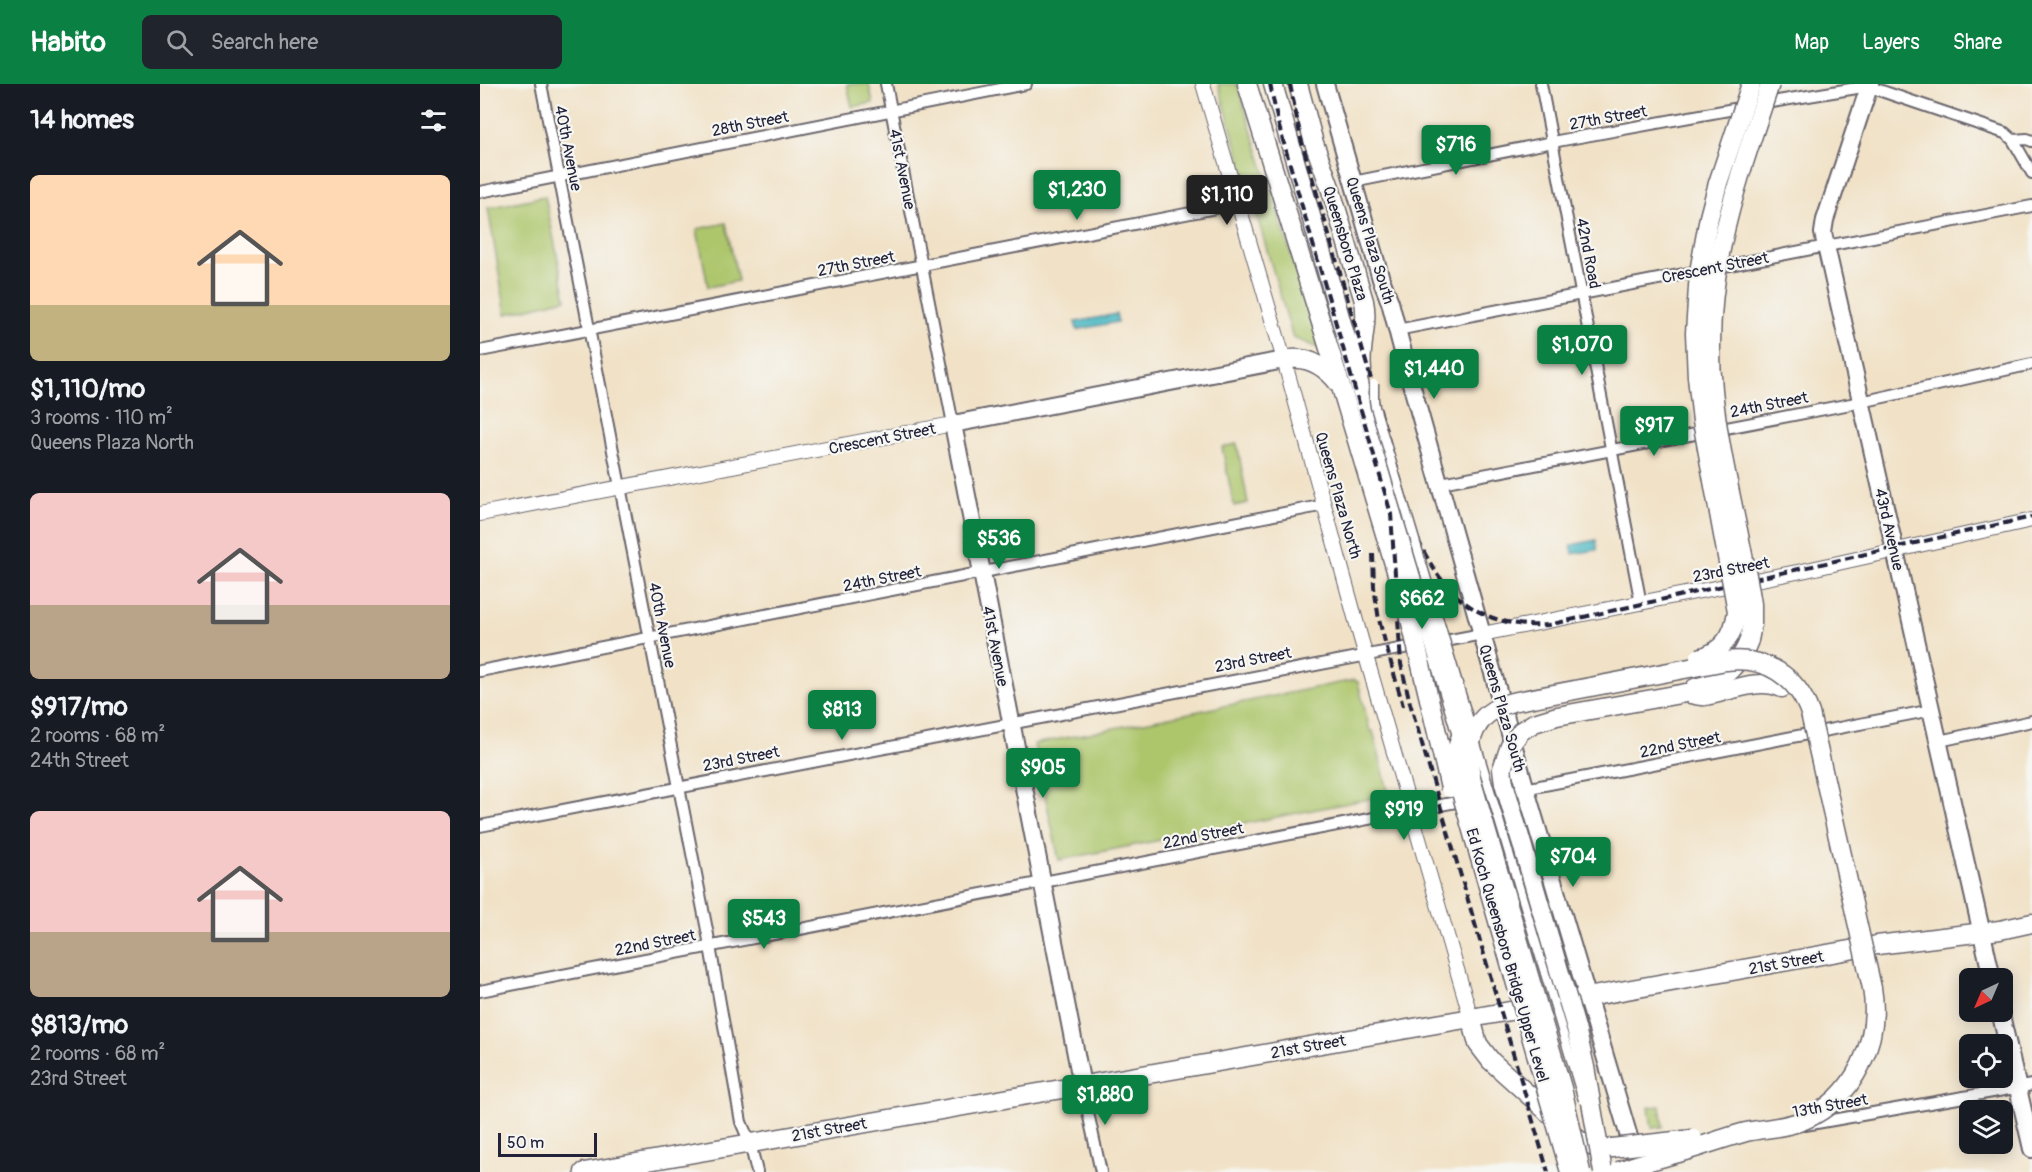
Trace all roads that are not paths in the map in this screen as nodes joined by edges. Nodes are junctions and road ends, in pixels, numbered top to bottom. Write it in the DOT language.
graph roads {
  1 [pos="541,84"];
  2 [pos="886,84"];
  3 [pos="1026,84"];
  4 [pos="1203,84"];
  5 [pos="1246,84"];
  6 [pos="1273,84"];
  7 [pos="1282,84"];
  8 [pos="1298,84"];
  9 [pos="1311,84"];
  10 [pos="1325,84"];
  11 [pos="1541,84"];
  12 [pos="1751,84"];
  13 [pos="1770,84"];
  14 [pos="1867,85"];
  15 [pos="892,111"];
  16 [pos="1281,112"];
  17 [pos="2013,140"];
  18 [pos="2032,141"];
  19 [pos="1553,142"];
  20 [pos="2032,173"];
  21 [pos="560,176"];
  22 [pos="1353,182"];
  23 [pos="1330,187"];
  24 [pos="480,192"];
  25 [pos="1237,204"];
  26 [pos="2032,206"];
  27 [pos="1826,246"];
  28 [pos="922,265"];
  29 [pos="1581,294"];
  30 [pos="590,329"];
  31 [pos="1397,330"];
  32 [pos="480,351"];
  33 [pos="1284,360"];
  34 [pos="2032,364"];
  35 [pos="1374,384"];
  36 [pos="1341,387"];
  37 [pos="1861,402"];
  38 [pos="1365,405"];
  39 [pos="953,424"];
  40 [pos="1612,451"];
  41 [pos="1441,483"];
  42 [pos="620,487"];
  43 [pos="1325,505"];
  44 [pos="480,514"];
  45 [pos="2032,520"];
  46 [pos="1895,551"];
  47 [pos="982,573"];
  48 [pos="1641,604"];
  49 [pos="1423,610"];
  50 [pos="1482,634"];
  51 [pos="650,638"];
  52 [pos="1366,655"];
  53 [pos="480,671"];
  54 [pos="1686,693"];
  55 [pos="1932,710"];
  56 [pos="2032,721"];
  57 [pos="1011,723"];
  58 [pos="1939,741"];
  59 [pos="679,787"];
  60 [pos="1526,790"];
  61 [pos="1412,810"];
  62 [pos="480,826"];
  63 [pos="1041,881"];
  64 [pos="2032,923"];
  65 [pos="1981,932"];
  66 [pos="710,946"];
  67 [pos="1855,949"];
  68 [pos="1990,968"];
  69 [pos="480,991"];
  70 [pos="1588,996"];
  71 [pos="1471,1018"];
  72 [pos="2004,1022"];
  73 [pos="1082,1086"];
  74 [pos="2025,1087"];
  75 [pos="1746,1132"];
  76 [pos="750,1143"];
  77 [pos="2032,1149"];
  78 [pos="1637,1167"];
  79 [pos="584,1172"];
  80 [pos="757,1172"];
  81 [pos="1101,1172"];
  82 [pos="1563,1172"];
  83 [pos="1570,1172"];
  84 [pos="1581,1172"];
  85 [pos="1593,1172"];
  86 [pos="1603,1172"];
  87 [pos="1619,1172"];
  1 -- 21 [label="street, 40th Avenue"];
  2 -- 15 [label="street, 41st Avenue"];
  3 -- 15 [label="street, 28th Street"];
  4 -- 25 [label="street, Queens Plaza North"];
  5 -- 36 [label="main road"];
  6 -- 16 [label="main road"];
  7 -- 16 [label="main road"];
  8 -- 23 [label="main road, Queensboro Plaza"];
  9 -- 23 [label="main road"];
  10 -- 22 [label="main road, Queens Plaza South"];
  11 -- 19 [label="street, 42nd Road"];
  12 -- 83 [label="main road, Ed Koch Queensboro Bridge Upper Level, bridge"];
  13 -- 54 [label="main road, bridge"];
  14 -- 17 [label="street"];
  14 -- 19 [label="street, 27th Street"];
  14 -- 27 [label="main road, 43rd Avenue"];
  15 -- 21 [label="street, 28th Street"];
  15 -- 28 [label="street, 41st Avenue"];
  16 -- 38 [label="main road"];
  17 -- 18 [label="street"];
  17 -- 20 [label="street"];
  19 -- 22 [label="street, 27th Street"];
  19 -- 29 [label="street, 42nd Road"];
  21 -- 24 [label="street, 28th Street"];
  21 -- 30 [label="street, 40th Avenue"];
  22 -- 31 [label="main road, Queens Plaza South"];
  23 -- 38 [label="main road, Queensboro Plaza"];
  25 -- 28 [label="street, 27th Street"];
  25 -- 33 [label="street, Queens Plaza North"];
  26 -- 27 [label="street, Crescent Street"];
  27 -- 29 [label="street, Crescent Street"];
  27 -- 37 [label="main road, 43rd Avenue"];
  28 -- 30 [label="street, 27th Street"];
  28 -- 39 [label="street, 41st Avenue"];
  29 -- 31 [label="street, Crescent Street"];
  29 -- 40 [label="street, 42nd Road"];
  30 -- 32 [label="street, 27th Street"];
  30 -- 42 [label="street, 40th Avenue"];
  31 -- 41 [label="main road, Queens Plaza South"];
  33 -- 36 [label="main road"];
  33 -- 39 [label="main road, Crescent Street"];
  33 -- 43 [label="street, Queens Plaza North"];
  34 -- 37 [label="street, 24th Street"];
  35 -- 49 [label="street, bridge"];
  36 -- 49 [label="main road"];
  37 -- 40 [label="street, 24th Street"];
  37 -- 46 [label="main road, 43rd Avenue"];
  38 -- 49 [label="main road"];
  39 -- 42 [label="street, Crescent Street"];
  39 -- 47 [label="main road, 41st Avenue"];
  40 -- 41 [label="street, 24th Street"];
  40 -- 48 [label="street, 42nd Road"];
  41 -- 50 [label="main road, Queens Plaza South"];
  42 -- 44 [label="street, Crescent Street"];
  42 -- 51 [label="street, 40th Avenue"];
  43 -- 47 [label="street, 24th Street"];
  43 -- 52 [label="street, Queens Plaza North"];
  45 -- 46 [label="street, 23rd Street"];
  46 -- 48 [label="street, 23rd Street"];
  46 -- 55 [label="main road, 43rd Avenue"];
  47 -- 51 [label="street, 24th Street"];
  47 -- 57 [label="main road, 41st Avenue"];
  48 -- 50 [label="street, 23rd Street"];
  49 -- 82 [label="main road, bridge"];
  49 -- 85 [label="main road, bridge"];
  49 -- 86 [label="street, bridge"];
  50 -- 52 [label="street, 23rd Street"];
  50 -- 60 [label="main road, Queens Plaza South"];
  51 -- 53 [label="street, 24th Street"];
  51 -- 59 [label="street, 40th Avenue"];
  52 -- 57 [label="street, 23rd Street"];
  52 -- 61 [label="street, Queens Plaza North"];
  54 -- 67 [label="main road"];
  54 -- 86 [label="main road, bridge"];
  55 -- 58 [label="main road, 43rd Avenue"];
  55 -- 60 [label="street, 22nd Street"];
  56 -- 58 [label="street"];
  57 -- 59 [label="street, 23rd Street"];
  57 -- 63 [label="main road, 41st Avenue"];
  58 -- 65 [label="main road, 43rd Avenue"];
  59 -- 62 [label="street, 23rd Street"];
  59 -- 66 [label="street, 40th Avenue"];
  60 -- 61 [label="street, 22nd Street"];
  60 -- 70 [label="main road, Queens Plaza South"];
  61 -- 63 [label="street, 22nd Street"];
  61 -- 71 [label="street, Queens Plaza North"];
  63 -- 66 [label="street, 22nd Street"];
  63 -- 73 [label="main road, 41st Avenue"];
  64 -- 65 [label="main road, 21st Street"];
  65 -- 67 [label="main road, 21st Street"];
  65 -- 68 [label="main road, 43rd Avenue"];
  66 -- 69 [label="street, 22nd Street"];
  66 -- 76 [label="street, 40th Avenue"];
  67 -- 70 [label="main road, 21st Street"];
  70 -- 71 [label="main road, 21st Street"];
  70 -- 78 [label="main road, Queens Plaza South"];
  71 -- 73 [label="main road, 21st Street"];
  71 -- 75 [label="main road, bridge"];
  72 -- 74 [label="main road"];
  73 -- 76 [label="main road, 21st Street"];
  73 -- 81 [label="street, 41st Avenue"];
  74 -- 77 [label="main road"];
  74 -- 78 [label="street, 13th Street"];
  75 -- 84 [label="main road, bridge"];
  75 -- 87 [label="main road, bridge"];
  76 -- 79 [label="main road, 21st Street"];
  76 -- 80 [label="street, 40th Avenue"];
}
